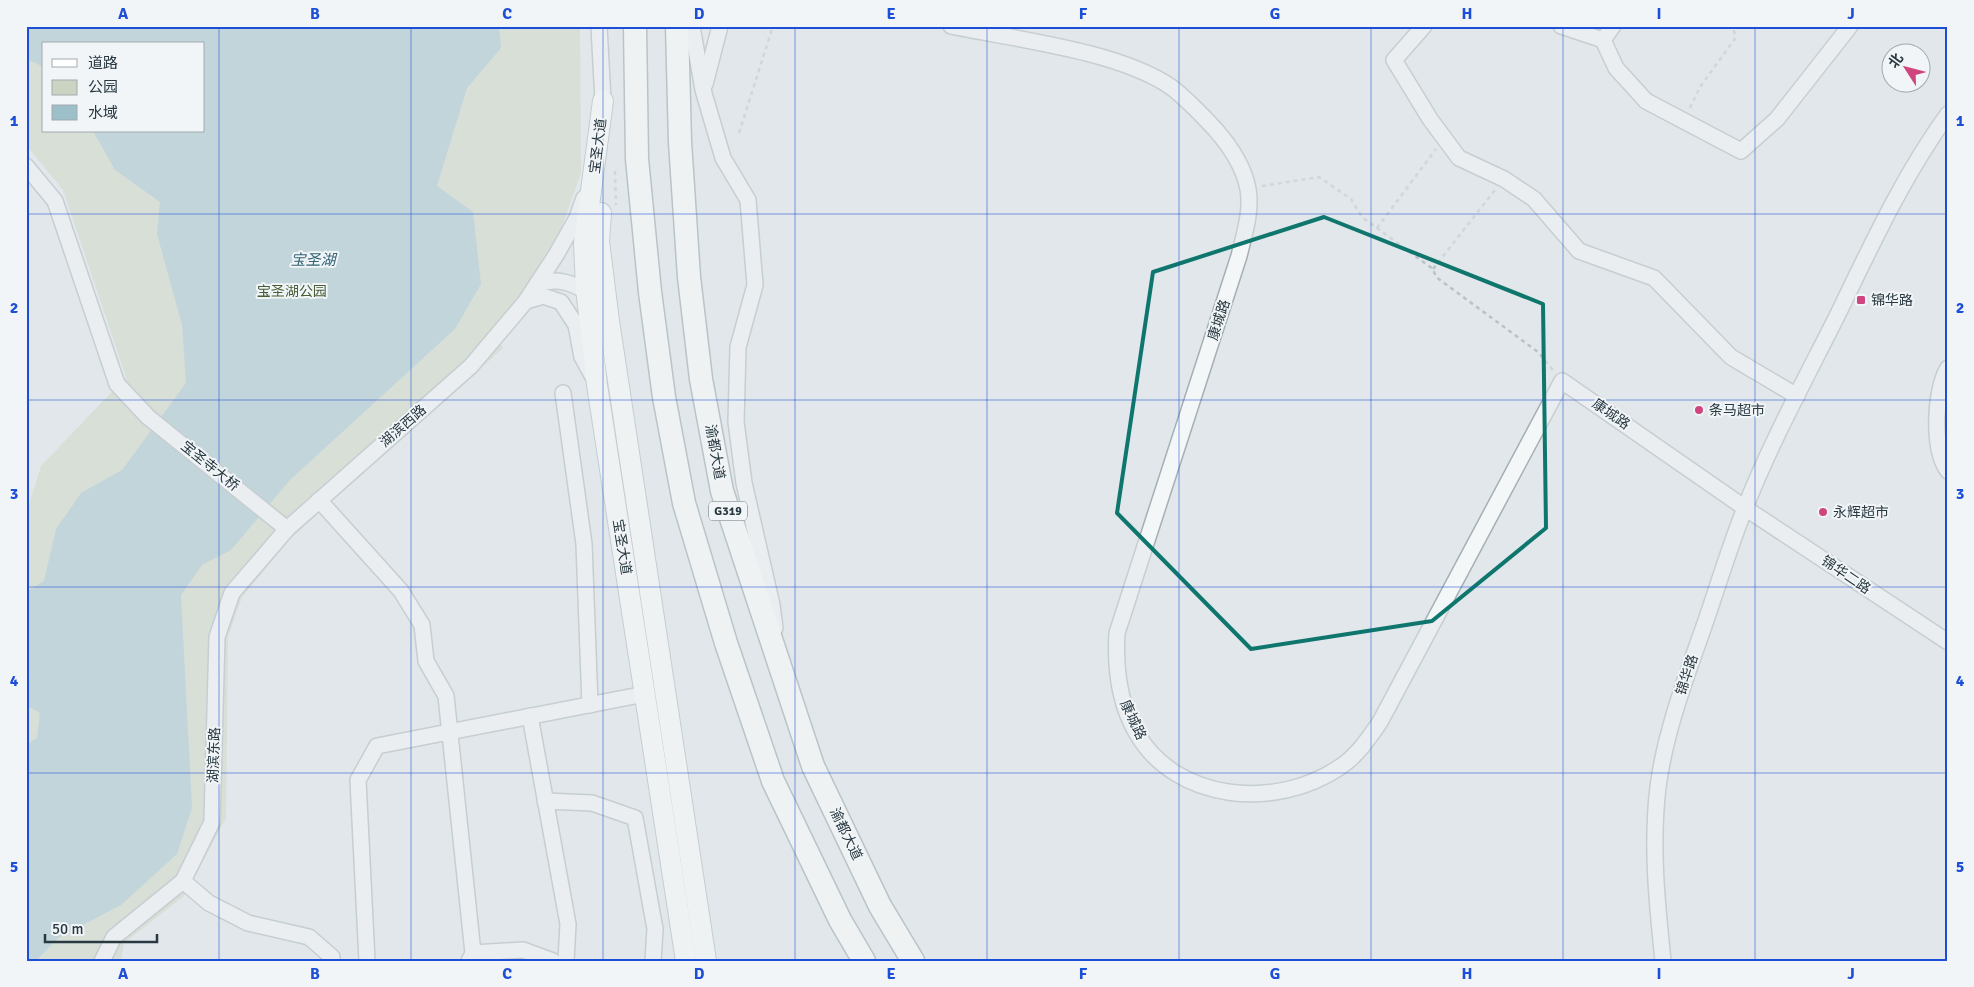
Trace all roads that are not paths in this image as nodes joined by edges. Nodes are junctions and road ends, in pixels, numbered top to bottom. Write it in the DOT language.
graph roads {
  1 [pos="599,26"];
  2 [pos="635,26"];
  3 [pos="677,26"];
  4 [pos="692,26"];
  5 [pos="720,26"];
  6 [pos="952,26"];
  7 [pos="1424,26"];
  8 [pos="1561,26"];
  9 [pos="1614,26"];
  10 [pos="1850,26"];
  11 [pos="1602,40"];
  12 [pos="703,90"];
  13 [pos="603,101"];
  14 [pos="1948,114"];
  15 [pos="26,166"];
  16 [pos="595,168"];
  17 [pos="537,284"];
  18 [pos="587,292"];
  19 [pos="526,301"];
  20 [pos="609,321"];
  21 [pos="1948,368"];
  22 [pos="598,385"];
  23 [pos="563,393"];
  24 [pos="1797,396"];
  25 [pos="1948,471"];
  26 [pos="319,500"];
  27 [pos="1745,508"];
  28 [pos="287,528"];
  29 [pos="1948,642"];
  30 [pos="780,666"];
  31 [pos="645,694"];
  32 [pos="590,705"];
  33 [pos="530,716"];
  34 [pos="451,732"];
  35 [pos="545,801"];
  36 [pos="183,881"];
  37 [pos="471,957"];
  38 [pos="102,961"];
  39 [pos="332,961"];
  40 [pos="367,961"];
  41 [pos="554,961"];
  42 [pos="566,961"];
  43 [pos="653,961"];
  44 [pos="686,961"];
  45 [pos="706,961"];
  46 [pos="864,961"];
  47 [pos="913,961"];
  48 [pos="1663,961"];
  1 -- 13 [label="street"];
  2 -- 46 [label="highway, G319"];
  3 -- 30 [label="highway, 渝都大道 / G319"];
  4 -- 12 [label="street"];
  5 -- 12 [label="street"];
  6 -- 27 [label="street, 康城路"];
  7 -- 24 [label="street"];
  8 -- 11 [label="street"];
  9 -- 11 [label="street"];
  10 -- 11 [label="street"];
  12 -- 30 [label="street"];
  13 -- 16 [label="main road, 宝圣大道"];
  13 -- 20 [label="main road, 宝圣大道"];
  14 -- 24 [label="street, 锦华路"];
  15 -- 28 [label="street, 宝圣寺大桥"];
  16 -- 17 [label="street, 湖滨西路"];
  16 -- 18 [label="main road, 宝圣大道"];
  17 -- 18 [label="street"];
  17 -- 19 [label="street, 湖滨西路"];
  18 -- 20 [label="street"];
  18 -- 22 [label="main road, 宝圣大道"];
  19 -- 22 [label="street"];
  19 -- 26 [label="street, 湖滨西路"];
  20 -- 45 [label="main road, 宝圣大道"];
  21 -- 25 [label="street"];
  22 -- 31 [label="main road, 宝圣大道"];
  23 -- 32 [label="street"];
  24 -- 27 [label="street, 锦华路"];
  26 -- 28 [label="street, 湖滨西路"];
  26 -- 34 [label="street"];
  27 -- 29 [label="street, 锦华二路"];
  27 -- 48 [label="street, 锦华路"];
  28 -- 36 [label="street, 湖滨东路"];
  30 -- 47 [label="highway, 渝都大道 / G319"];
  31 -- 32 [label="street"];
  31 -- 44 [label="main road, 宝圣大道"];
  32 -- 33 [label="street"];
  33 -- 34 [label="street"];
  33 -- 35 [label="street"];
  34 -- 37 [label="street"];
  34 -- 40 [label="street"];
  35 -- 42 [label="street"];
  35 -- 43 [label="street"];
  36 -- 38 [label="street, 湖滨东路"];
  36 -- 39 [label="street"];
  37 -- 41 [label="street"];
}
